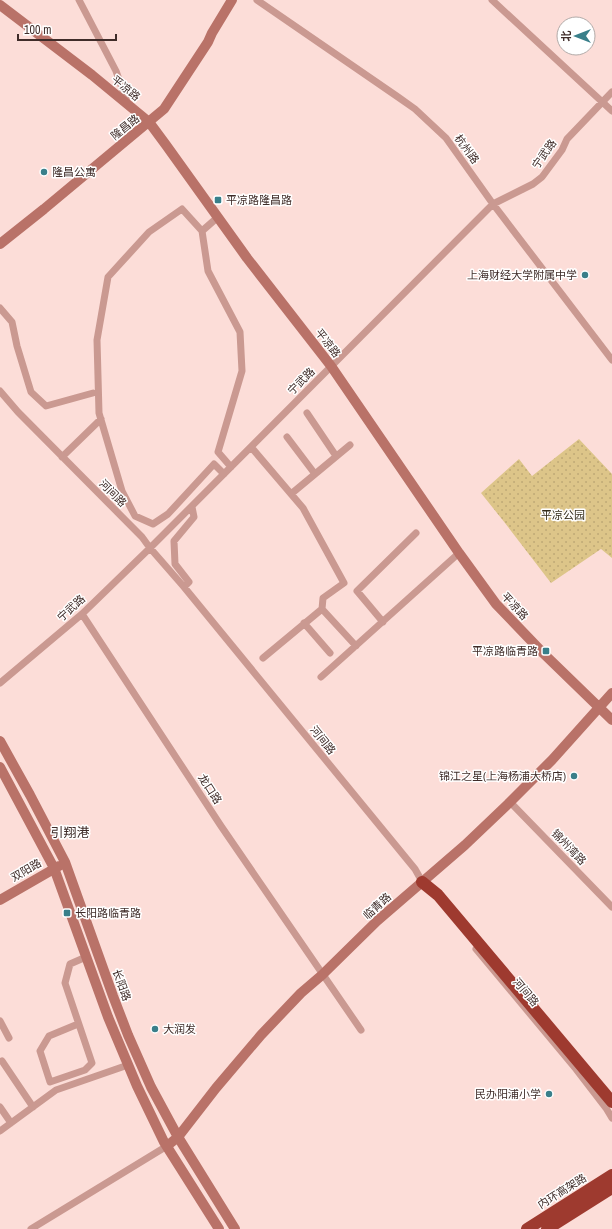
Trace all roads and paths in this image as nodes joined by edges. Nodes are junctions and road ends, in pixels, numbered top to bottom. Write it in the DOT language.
graph roads {
  1 [pos="80,0"];
  2 [pos="232,0"];
  3 [pos="257,0"];
  4 [pos="492,0"];
  5 [pos="0,5"];
  6 [pos="612,92"];
  7 [pos="602,102"];
  8 [pos="130,107"];
  9 [pos="612,110"];
  10 [pos="149,122"];
  11 [pos="493,204"];
  12 [pos="218,217"];
  13 [pos="202,231"];
  14 [pos="0,244"];
  15 [pos="0,308"];
  16 [pos="612,360"];
  17 [pos="331,366"];
  18 [pos="0,391"];
  19 [pos="93,394"];
  20 [pos="307,413"];
  21 [pos="101,418"];
  22 [pos="287,437"];
  23 [pos="350,445"];
  24 [pos="251,447"];
  25 [pos="336,456"];
  26 [pos="62,457"];
  27 [pos="231,467"];
  28 [pos="224,474"];
  29 [pos="315,474"];
  30 [pos="291,494"];
  31 [pos="192,507"];
  32 [pos="416,533"];
  33 [pos="150,548"];
  34 [pos="459,553"];
  35 [pos="184,587"];
  36 [pos="322,609"];
  37 [pos="82,614"];
  38 [pos="383,622"];
  39 [pos="304,623"];
  40 [pos="356,646"];
  41 [pos="330,653"];
  42 [pos="263,658"];
  43 [pos="321,677"];
  44 [pos="0,683"];
  45 [pos="612,694"];
  46 [pos="599,708"];
  47 [pos="612,720"];
  48 [pos="0,741"];
  49 [pos="0,767"];
  50 [pos="510,802"];
  51 [pos="65,862"];
  52 [pos="54,868"];
  53 [pos="422,882"];
  54 [pos="0,900"];
  55 [pos="612,907"];
  56 [pos="86,956"];
  57 [pos="322,975"];
  58 [pos="0,1021"];
  59 [pos="78,1024"];
  60 [pos="361,1030"];
  61 [pos="9,1038"];
  62 [pos="2,1061"];
  63 [pos="128,1065"];
  64 [pos="612,1102"];
  65 [pos="0,1107"];
  66 [pos="33,1107"];
  67 [pos="612,1118"];
  68 [pos="11,1123"];
  69 [pos="0,1131"];
  70 [pos="178,1137"];
  71 [pos="167,1146"];
  72 [pos="612,1175"];
  73 [pos="612,1188"];
  74 [pos="34,1228"];
  75 [pos="219,1229"];
  76 [pos="236,1229"];
  77 [pos="527,1229"];
  78 [pos="547,1229"];
  1 -- 8 [label="street"];
  2 -- 10 [label="main road, 隆昌路"];
  3 -- 11 [label="street, 杭州路"];
  4 -- 7 [label="street"];
  5 -- 8 [label="main road, 平凉路"];
  6 -- 7 [label="street, 宁武路"];
  7 -- 9 [label="street"];
  7 -- 11 [label="street, 宁武路"];
  8 -- 10 [label="main road, 平凉路"];
  10 -- 12 [label="main road, 平凉路"];
  10 -- 14 [label="main road, 隆昌路"];
  11 -- 16 [label="street, 杭州路"];
  11 -- 17 [label="street, 宁武路"];
  12 -- 13 [label="street"];
  12 -- 17 [label="main road, 平凉路"];
  13 -- 21 [label="street"];
  13 -- 27 [label="street"];
  15 -- 19 [label="street"];
  17 -- 24 [label="street, 宁武路"];
  17 -- 34 [label="main road, 平凉路"];
  18 -- 26 [label="street, 河间路"];
  20 -- 25 [label="street"];
  21 -- 26 [label="street"];
  21 -- 28 [label="street"];
  22 -- 29 [label="street"];
  23 -- 25 [label="street"];
  24 -- 27 [label="street, 宁武路"];
  24 -- 30 [label="street"];
  25 -- 29 [label="street"];
  26 -- 33 [label="street, 河间路"];
  27 -- 28 [label="street, 宁武路"];
  28 -- 31 [label="street, 宁武路"];
  29 -- 30 [label="street"];
  30 -- 36 [label="street"];
  31 -- 33 [label="street, 宁武路"];
  31 -- 35 [label="street"];
  32 -- 38 [label="street"];
  33 -- 35 [label="street, 河间路"];
  33 -- 37 [label="street, 宁武路"];
  34 -- 38 [label="street"];
  34 -- 46 [label="main road, 平凉路"];
  35 -- 53 [label="street, 河间路"];
  36 -- 39 [label="street"];
  36 -- 40 [label="street"];
  37 -- 44 [label="street, 宁武路"];
  37 -- 57 [label="street, 龙口路"];
  38 -- 40 [label="street"];
  39 -- 41 [label="street"];
  39 -- 42 [label="street"];
  40 -- 43 [label="street"];
  45 -- 46 [label="main road, 临青路"];
  46 -- 47 [label="main road, 平凉路"];
  46 -- 50 [label="main road, 临青路"];
  48 -- 51 [label="main road, 长阳路"];
  49 -- 52 [label="main road"];
  50 -- 53 [label="main road, 临青路"];
  50 -- 55 [label="street, 锦州湾路"];
  51 -- 52 [label="main road, 双阳路"];
  51 -- 70 [label="main road, 长阳路"];
  52 -- 54 [label="main road, 双阳路"];
  52 -- 56 [label="main road"];
  53 -- 57 [label="main road, 临青路"];
  53 -- 64 [label="highway"];
  53 -- 67 [label="street, 河间路"];
  56 -- 59 [label="street"];
  56 -- 63 [label="main road"];
  57 -- 60 [label="street, 龙口路"];
  57 -- 70 [label="main road, 临青路"];
  58 -- 61 [label="street"];
  59 -- 59 [label="street"];
  62 -- 66 [label="street"];
  63 -- 66 [label="street"];
  63 -- 71 [label="main road"];
  65 -- 68 [label="street"];
  66 -- 68 [label="street"];
  68 -- 69 [label="street"];
  70 -- 71 [label="main road, 临青路"];
  70 -- 76 [label="main road, 长阳路"];
  71 -- 74 [label="street"];
  71 -- 75 [label="main road"];
  72 -- 77 [label="highway, 内环高架路"];
  73 -- 78 [label="highway"];
}
